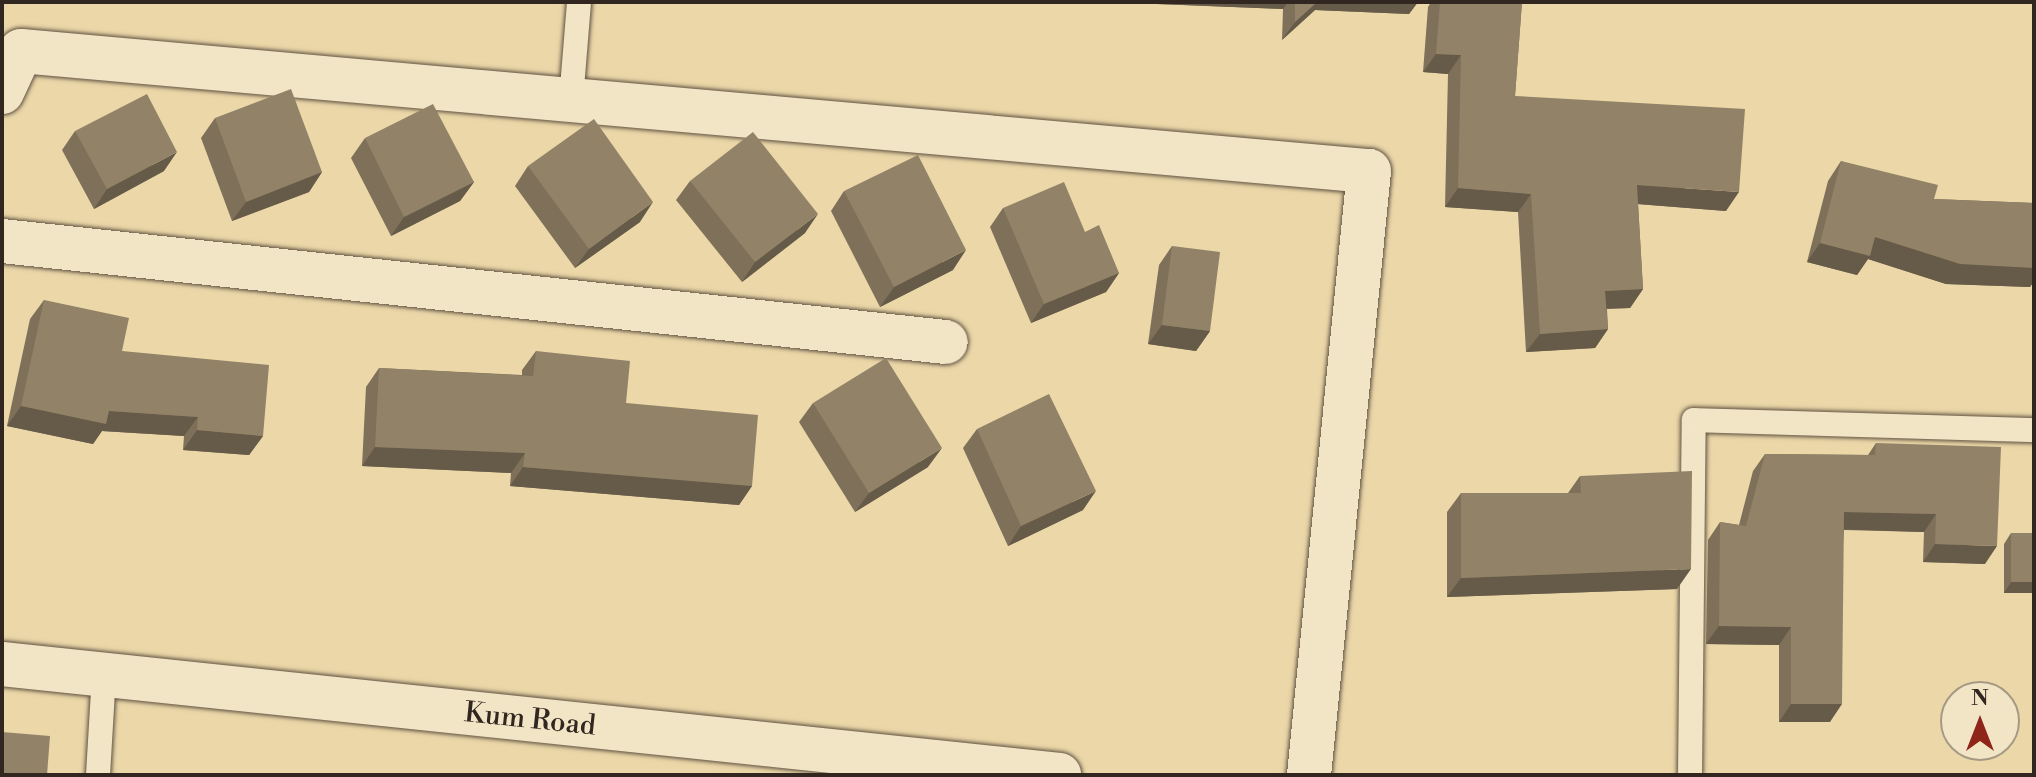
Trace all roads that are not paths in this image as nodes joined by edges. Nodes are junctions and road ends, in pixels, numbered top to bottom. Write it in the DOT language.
graph roads {
  1 [pos="579,2"];
  2 [pos="11,45"];
  3 [pos="2,92"];
  4 [pos="571,100"];
  5 [pos="2,241"];
  6 [pos="946,342"];
  7 [pos="2034,430"];
  8 [pos="2,664"];
  9 [pos="104,675"];
  10 [pos="98,775"];
  11 [pos="1059,775"];
  12 [pos="1309,775"];
  13 [pos="1690,775"];
  1 -- 4 [label="lane"];
  2 -- 3 [label="street"];
  2 -- 4 [label="street"];
  4 -- 12 [label="street"];
  5 -- 6 [label="street"];
  7 -- 13 [label="lane"];
  8 -- 9 [label="street, Kum Road"];
  9 -- 10 [label="lane"];
  9 -- 11 [label="street, Kum Road"];
}
